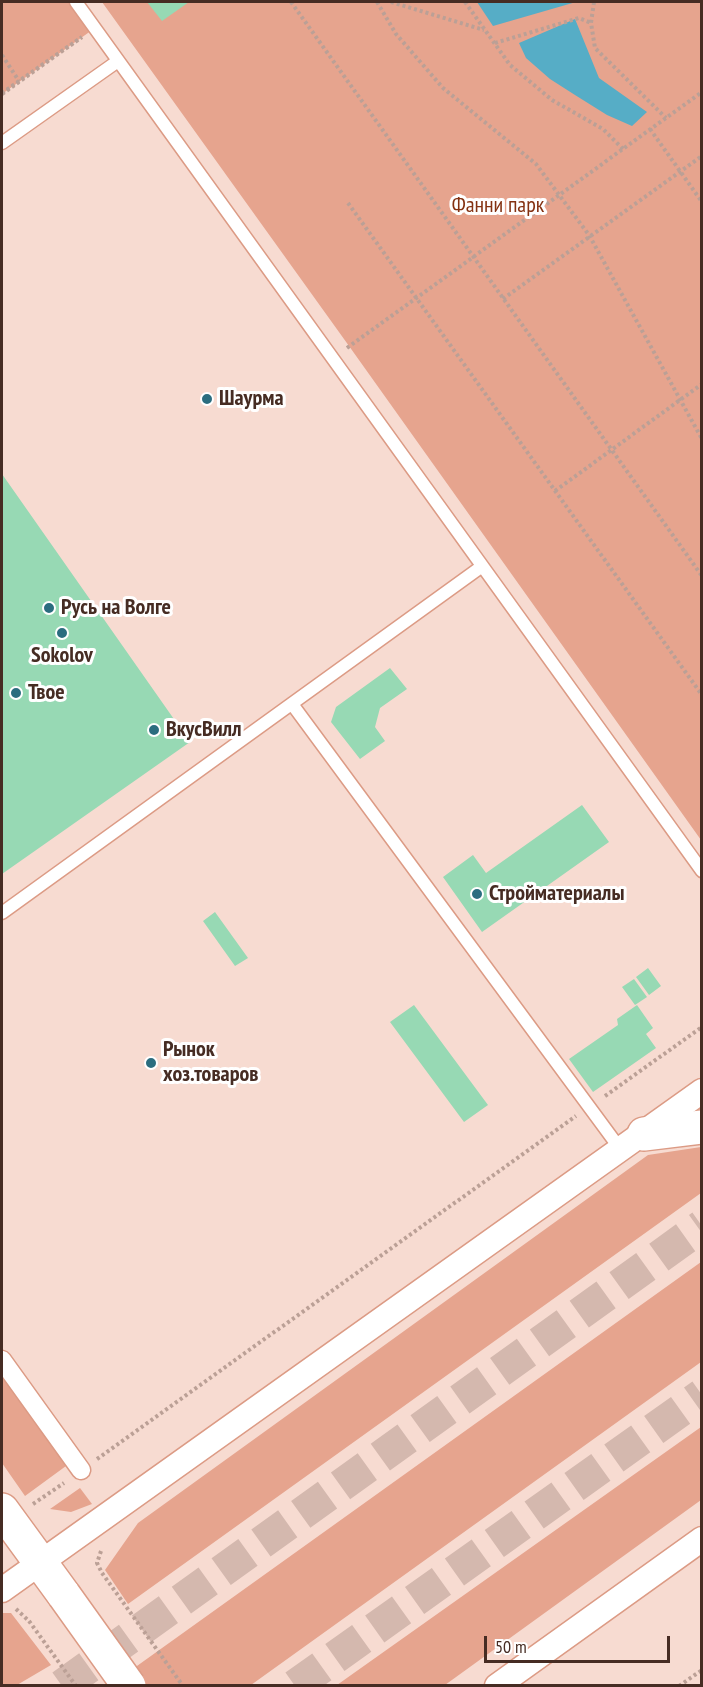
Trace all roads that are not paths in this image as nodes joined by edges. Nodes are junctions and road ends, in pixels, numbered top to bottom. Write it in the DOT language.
graph roads {
  1 [pos="76,2"];
  2 [pos="118,61"];
  3 [pos="2,143"];
  4 [pos="481,567"];
  5 [pos="292,704"];
  6 [pos="702,871"];
  7 [pos="2,913"];
  8 [pos="702,1091"];
  9 [pos="702,1127"];
  10 [pos="632,1142"];
  11 [pos="2,1360"];
  12 [pos="81,1470"];
  13 [pos="16,1508"];
  14 [pos="702,1539"];
  15 [pos="40,1562"];
  16 [pos="2,1590"];
  17 [pos="129,1686"];
  18 [pos="498,1686"];
  1 -- 2 [label="lane"];
  2 -- 3 [label="lane"];
  2 -- 4 [label="lane"];
  4 -- 5 [label="lane"];
  4 -- 6 [label="lane"];
  5 -- 7 [label="lane"];
  5 -- 10 [label="lane"];
  8 -- 10 [label="street"];
  9 -- 10 [label="main road"];
  10 -- 15 [label="street"];
  11 -- 12 [label="street"];
  13 -- 15 [label="main road"];
  14 -- 18 [label="street"];
  15 -- 16 [label="street"];
  15 -- 17 [label="main road, bridge"];
}
